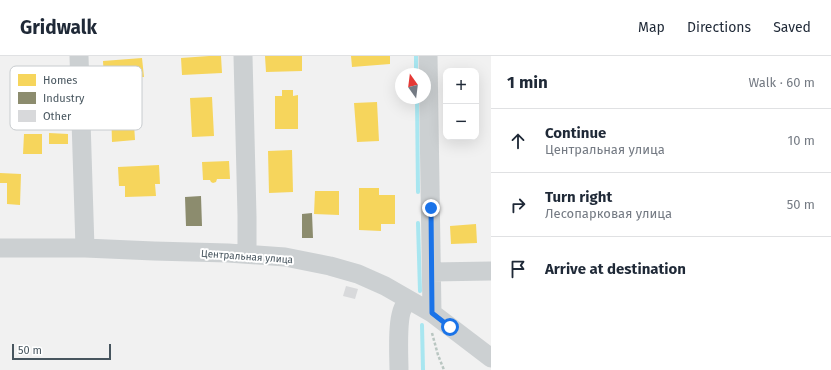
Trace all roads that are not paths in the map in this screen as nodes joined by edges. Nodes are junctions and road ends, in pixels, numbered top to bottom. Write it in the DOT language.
graph roads {
  1 [pos="79,56"];
  2 [pos="243,56"];
  3 [pos="428,56"];
  4 [pos="79,66"];
  5 [pos="81,130"];
  6 [pos="0,248"];
  7 [pos="85,248"];
  8 [pos="247,254"];
  9 [pos="491,271"];
  10 [pos="432,272"];
  11 [pos="412,302"];
  12 [pos="432,313"];
  13 [pos="491,358"];
  14 [pos="399,370"];
  1 -- 4 [label="street"];
  2 -- 8 [label="street"];
  3 -- 10 [label="street"];
  5 -- 7 [label="street"];
  6 -- 7 [label="street, Центральная улица"];
  7 -- 8 [label="street, Центральная улица"];
  8 -- 11 [label="street, Центральная улица"];
  9 -- 10 [label="street"];
  10 -- 12 [label="street"];
  11 -- 12 [label="street, Центральная улица"];
  11 -- 14 [label="street"];
  12 -- 13 [label="street, Центральная улица"];
}
